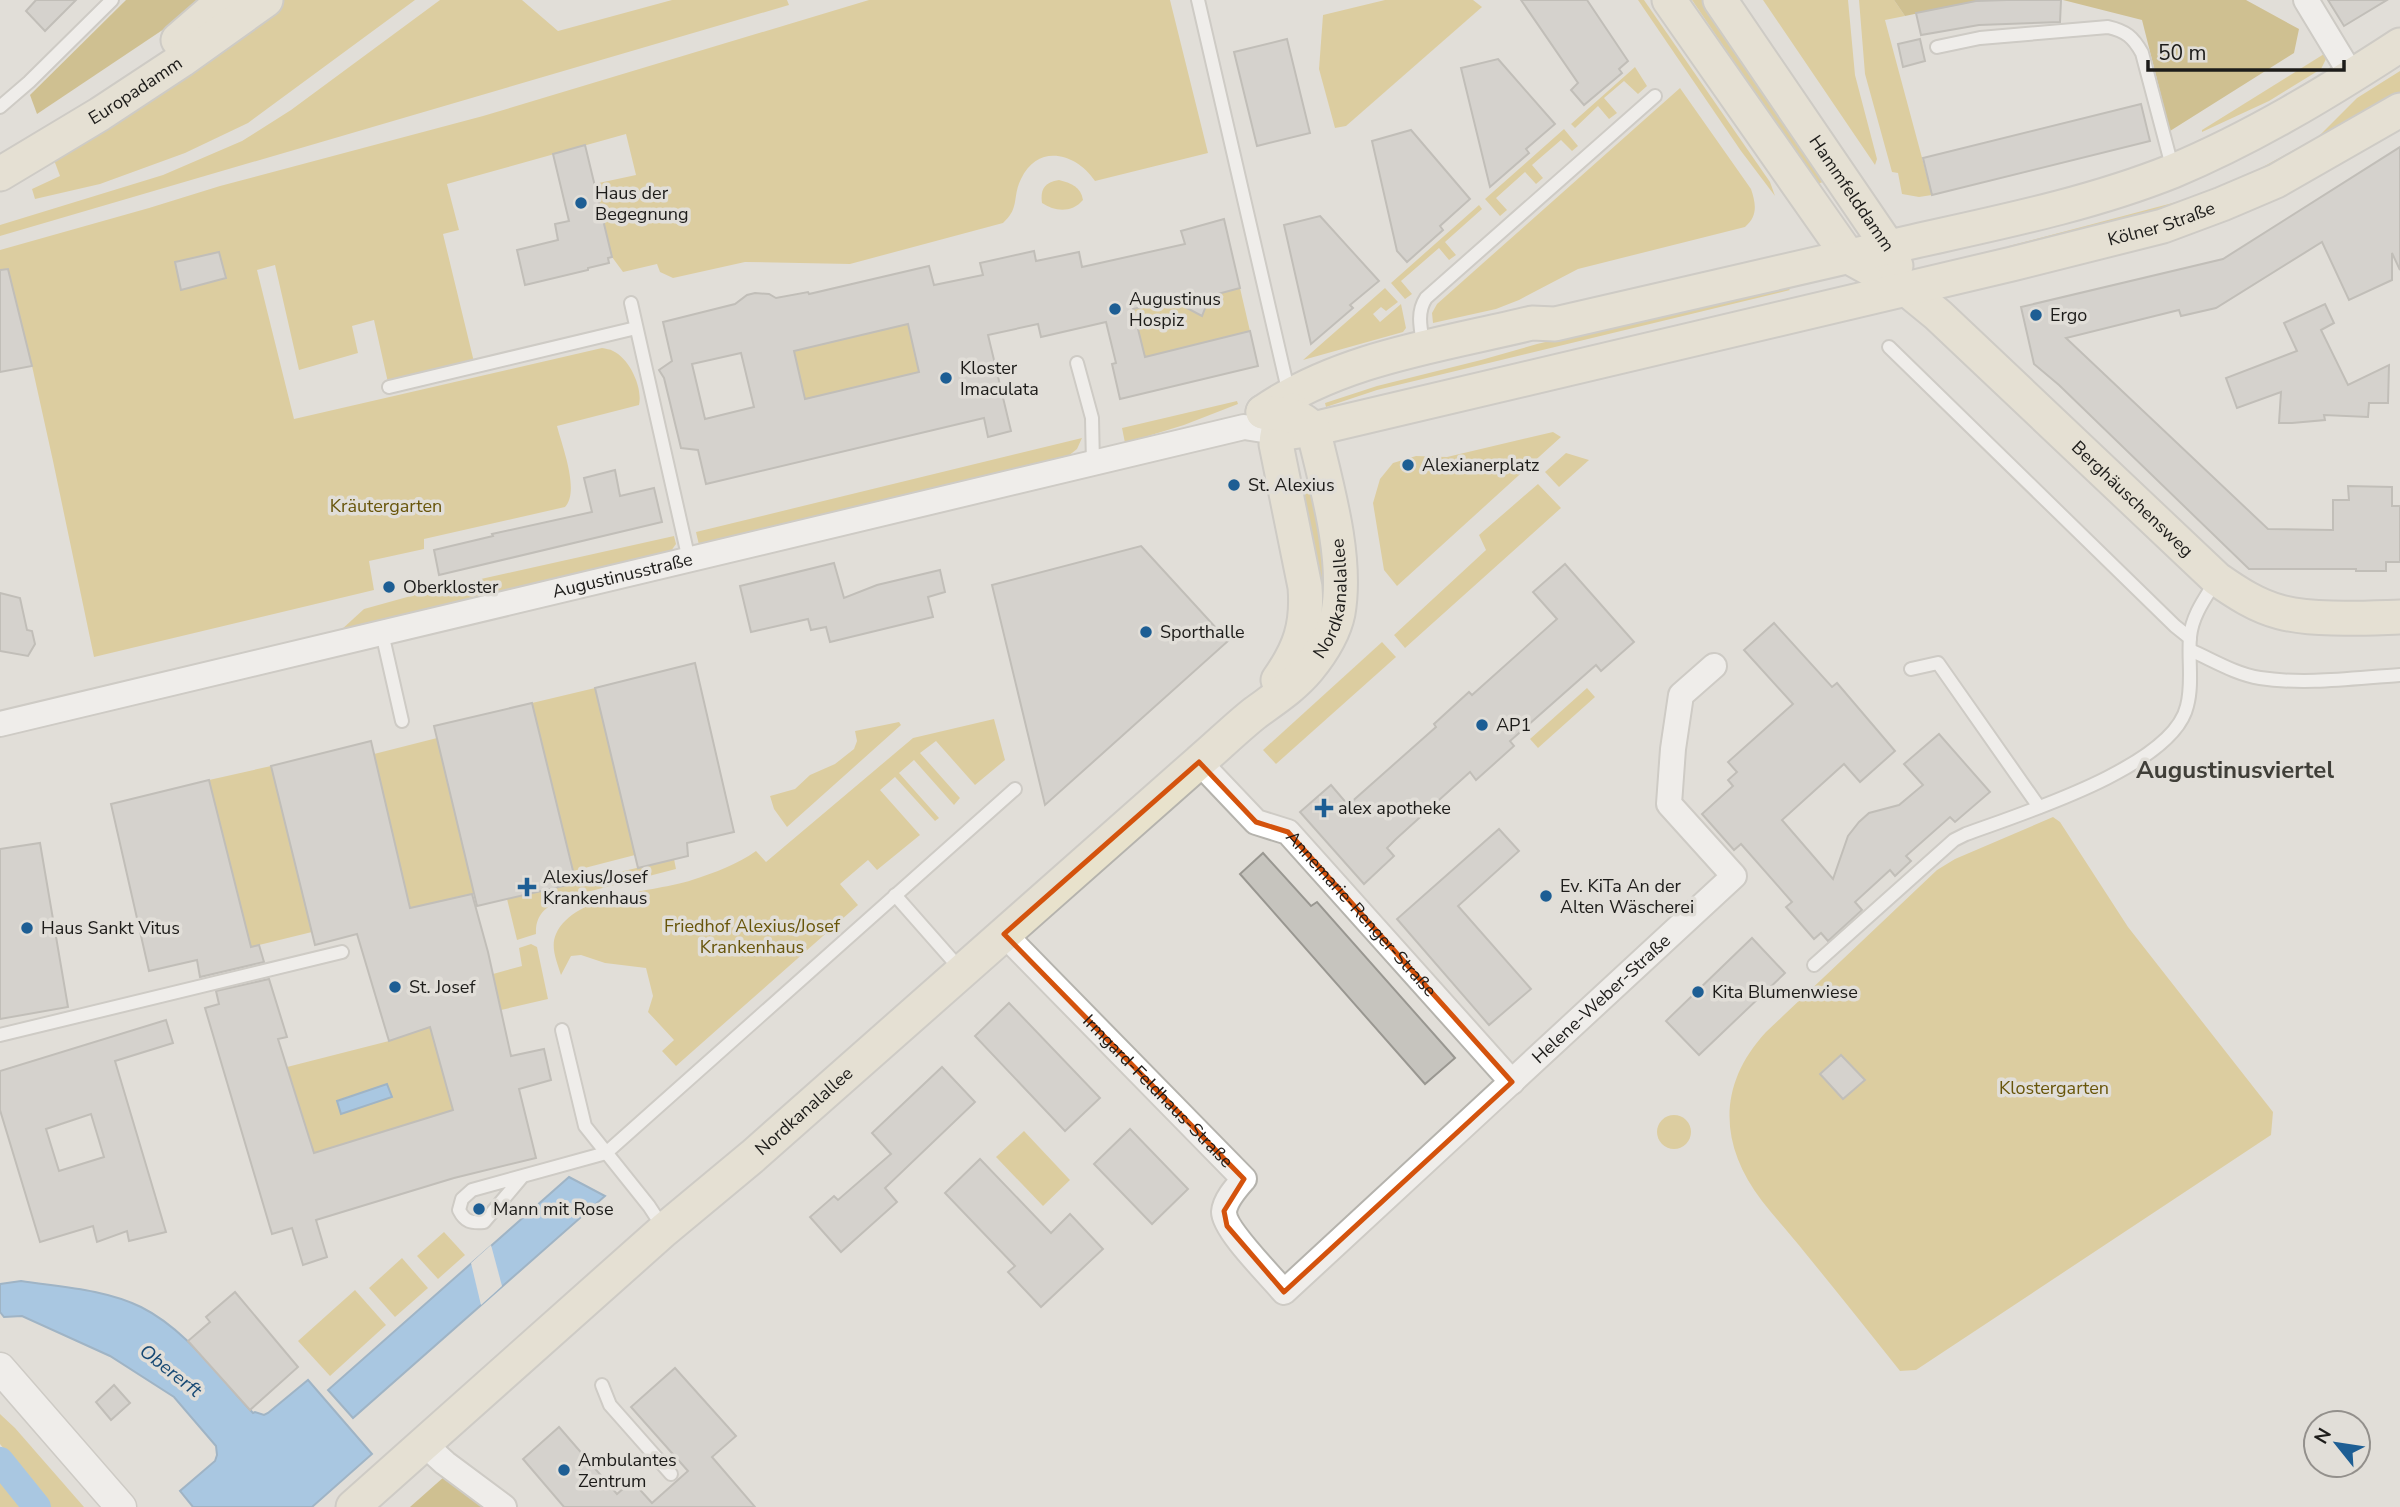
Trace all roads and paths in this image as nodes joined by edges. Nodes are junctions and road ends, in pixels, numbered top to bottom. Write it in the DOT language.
graph roads {
  1 [pos="112,0"];
  2 [pos="224,0"];
  3 [pos="240,0"];
  4 [pos="266,0"];
  5 [pos="1198,0"];
  6 [pos="1669,0"];
  7 [pos="1720,0"];
  8 [pos="2306,0"];
  9 [pos="175,42"];
  10 [pos="2400,46"];
  11 [pos="1937,47"];
  12 [pos="2352,76"];
  13 [pos="1655,96"];
  14 [pos="95,106"];
  15 [pos="0,107"];
  16 [pos="2397,117"];
  17 [pos="0,153"];
  18 [pos="2173,170"];
  19 [pos="0,174"];
  20 [pos="1889,248"];
  21 [pos="1849,257"];
  22 [pos="1905,288"];
  23 [pos="631,303"];
  24 [pos="1555,324"];
  25 [pos="636,328"];
  26 [pos="1889,347"];
  27 [pos="1424,349"];
  28 [pos="1077,363"];
  29 [pos="389,387"];
  30 [pos="1279,418"];
  31 [pos="1093,464"];
  32 [pos="689,560"];
  33 [pos="2217,579"];
  34 [pos="2400,617"];
  35 [pos="382,634"];
  36 [pos="2190,644"];
  37 [pos="1714,666"];
  38 [pos="1911,669"];
  39 [pos="2400,675"];
  40 [pos="402,721"];
  41 [pos="0,724"];
  42 [pos="1199,762"];
  43 [pos="1015,789"];
  44 [pos="2039,807"];
  45 [pos="895,895"];
  46 [pos="1004,934"];
  47 [pos="342,952"];
  48 [pos="1814,965"];
  49 [pos="963,971"];
  50 [pos="562,1030"];
  51 [pos="0,1035"];
  52 [pos="1511,1082"];
  53 [pos="606,1153"];
  54 [pos="522,1177"];
  55 [pos="664,1230"];
  56 [pos="1284,1292"];
  57 [pos="0,1368"];
  58 [pos="602,1385"];
  59 [pos="424,1444"];
  60 [pos="671,1474"];
  61 [pos="121,1507"];
  62 [pos="353,1507"];
  63 [pos="504,1507"];
  1 -- 15 [label="lane"];
  2 -- 9 [label="main road"];
  3 -- 9 [label="main road, Europadamm"];
  4 -- 14 [label="main road, Europadamm"];
  5 -- 30 [label="lane"];
  6 -- 21 [label="main road, Hammfelddamm"];
  7 -- 20 [label="main road, Hammfelddamm"];
  8 -- 12 [label="street"];
  9 -- 14 [label="main road, Europadamm"];
  10 -- 12 [label="main road"];
  11 -- 18 [label="lane"];
  12 -- 18 [label="main road"];
  13 -- 27 [label="lane"];
  14 -- 17 [label="main road, Europadamm"];
  14 -- 19 [label="main road, Europadamm"];
  16 -- 22 [label="main road, Kölner Straße"];
  18 -- 20 [label="main road"];
  20 -- 21 [label="main road"];
  20 -- 22 [label="main road, Hammfelddamm"];
  21 -- 22 [label="main road, Hammfelddamm"];
  21 -- 24 [label="main road"];
  22 -- 30 [label="main road"];
  22 -- 33 [label="main road, Berghäuschensweg"];
  23 -- 25 [label="lane"];
  24 -- 27 [label="main road"];
  24 -- 30 [label="main road"];
  25 -- 29 [label="lane"];
  25 -- 32 [label="lane"];
  26 -- 36 [label="lane"];
  27 -- 30 [label="main road"];
  28 -- 31 [label="lane"];
  30 -- 31 [label="street, Augustinusstraße"];
  30 -- 42 [label="main road, Nordkanalallee"];
  31 -- 32 [label="street, Augustinusstraße"];
  32 -- 35 [label="street, Augustinusstraße"];
  33 -- 34 [label="main road, Berghäuschensweg"];
  33 -- 36 [label="lane"];
  35 -- 40 [label="lane"];
  35 -- 41 [label="street, Augustinusstraße"];
  36 -- 39 [label="lane"];
  36 -- 44 [label="lane"];
  37 -- 52 [label="street, Helene-Weber-Straße"];
  38 -- 44 [label="lane"];
  42 -- 46 [label="main road, Nordkanalallee"];
  42 -- 52 [label="street, Annemarie-Renger-Straße"];
  43 -- 45 [label="lane"];
  44 -- 48 [label="lane"];
  45 -- 49 [label="lane"];
  45 -- 53 [label="lane"];
  46 -- 49 [label="main road, Nordkanalallee"];
  46 -- 56 [label="street, Irmgard-Feldhaus-Straße"];
  47 -- 51 [label="lane"];
  49 -- 55 [label="main road, Nordkanalallee"];
  50 -- 53 [label="lane"];
  52 -- 56 [label="street, Helene-Weber-Straße"];
  53 -- 54 [label="lane"];
  53 -- 55 [label="lane"];
  54 -- 54 [label="lane"];
  55 -- 59 [label="main road, Nordkanalallee"];
  57 -- 61 [label="street"];
  58 -- 60 [label="lane"];
  59 -- 62 [label="main road, Nordkanalallee"];
  59 -- 63 [label="street"];
}
